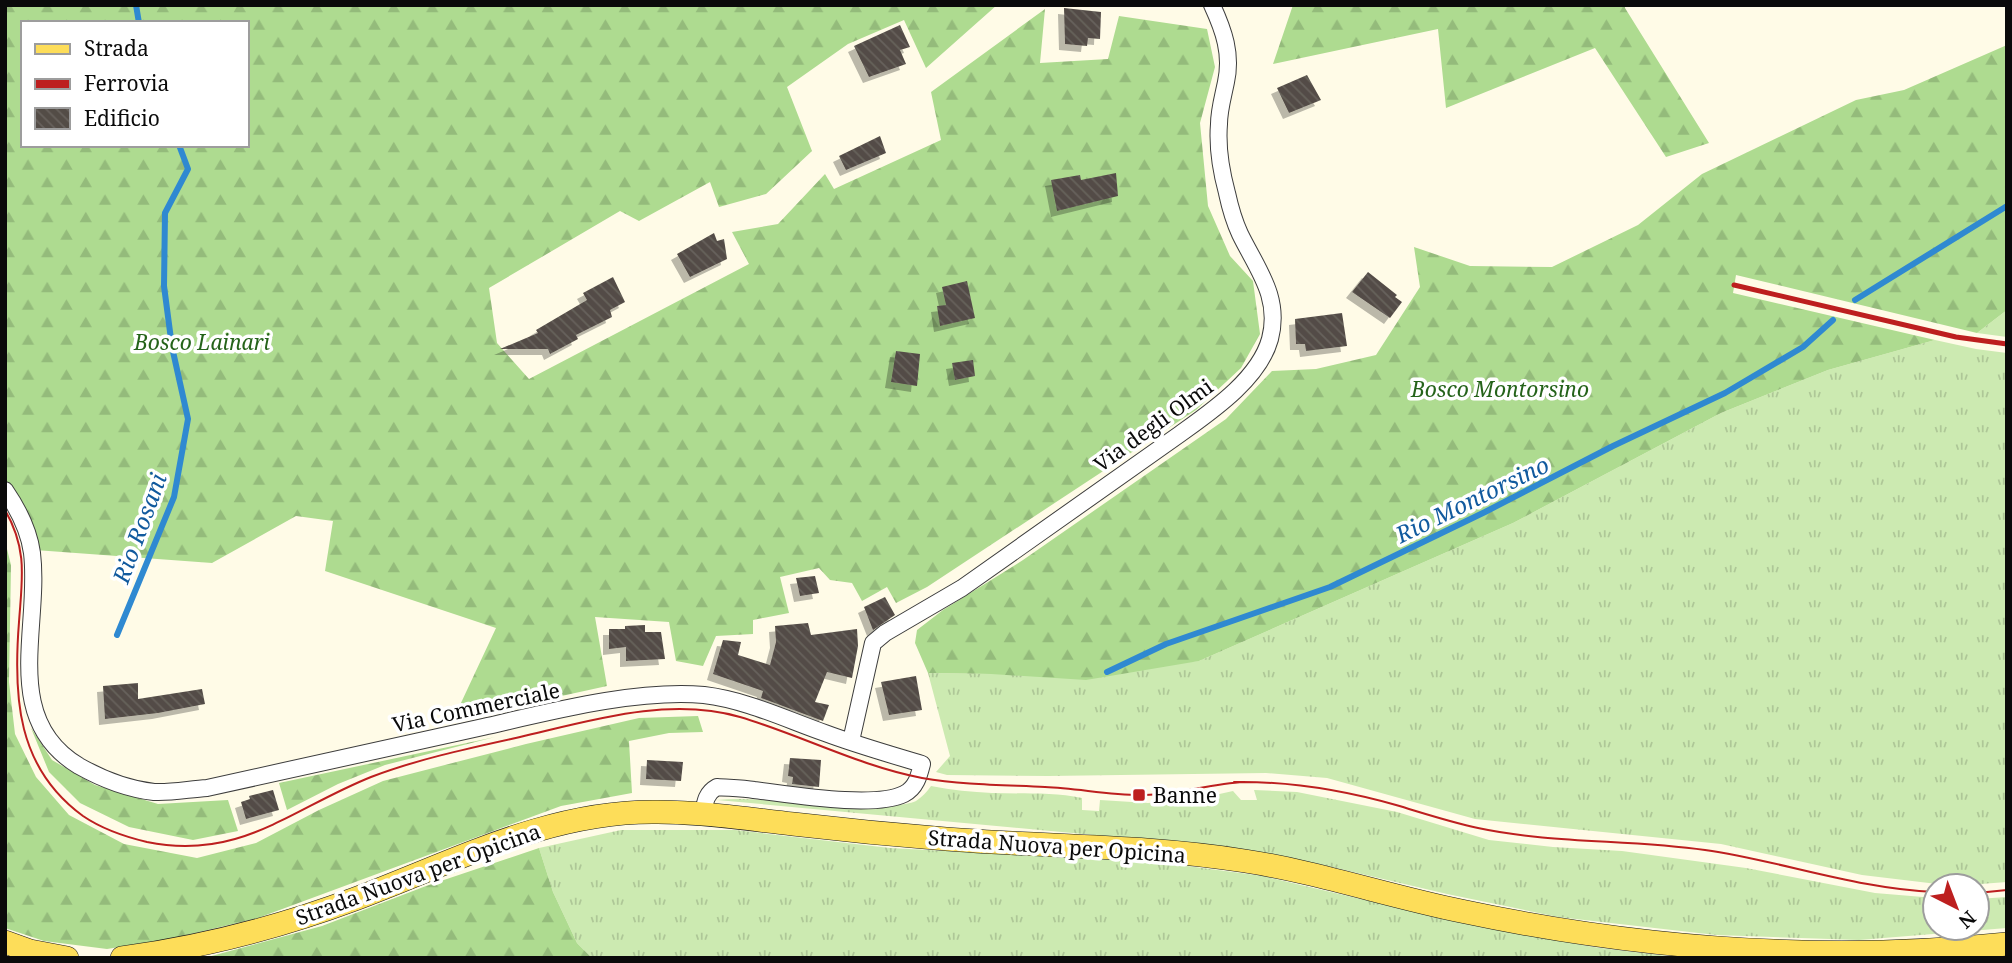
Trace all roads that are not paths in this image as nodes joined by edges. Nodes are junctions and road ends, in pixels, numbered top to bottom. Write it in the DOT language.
graph roads {
  1 [pos="1212,5"];
  2 [pos="5,490"];
  3 [pos="851,741"];
  4 [pos="703,814"];
  5 [pos="5,942"];
  6 [pos="2007,944"];
  7 [pos="66,958"];
  8 [pos="122,958"];
  1 -- 3 [label="street, Via degli Olmi"];
  2 -- 3 [label="street, Via Commerciale"];
  3 -- 4 [label="street, Via Commerciale"];
  4 -- 6 [label="main road, Strada Nuova per Opicina"];
  4 -- 8 [label="main road, Strada Nuova per Opicina"];
  5 -- 7 [label="main road"];
}
